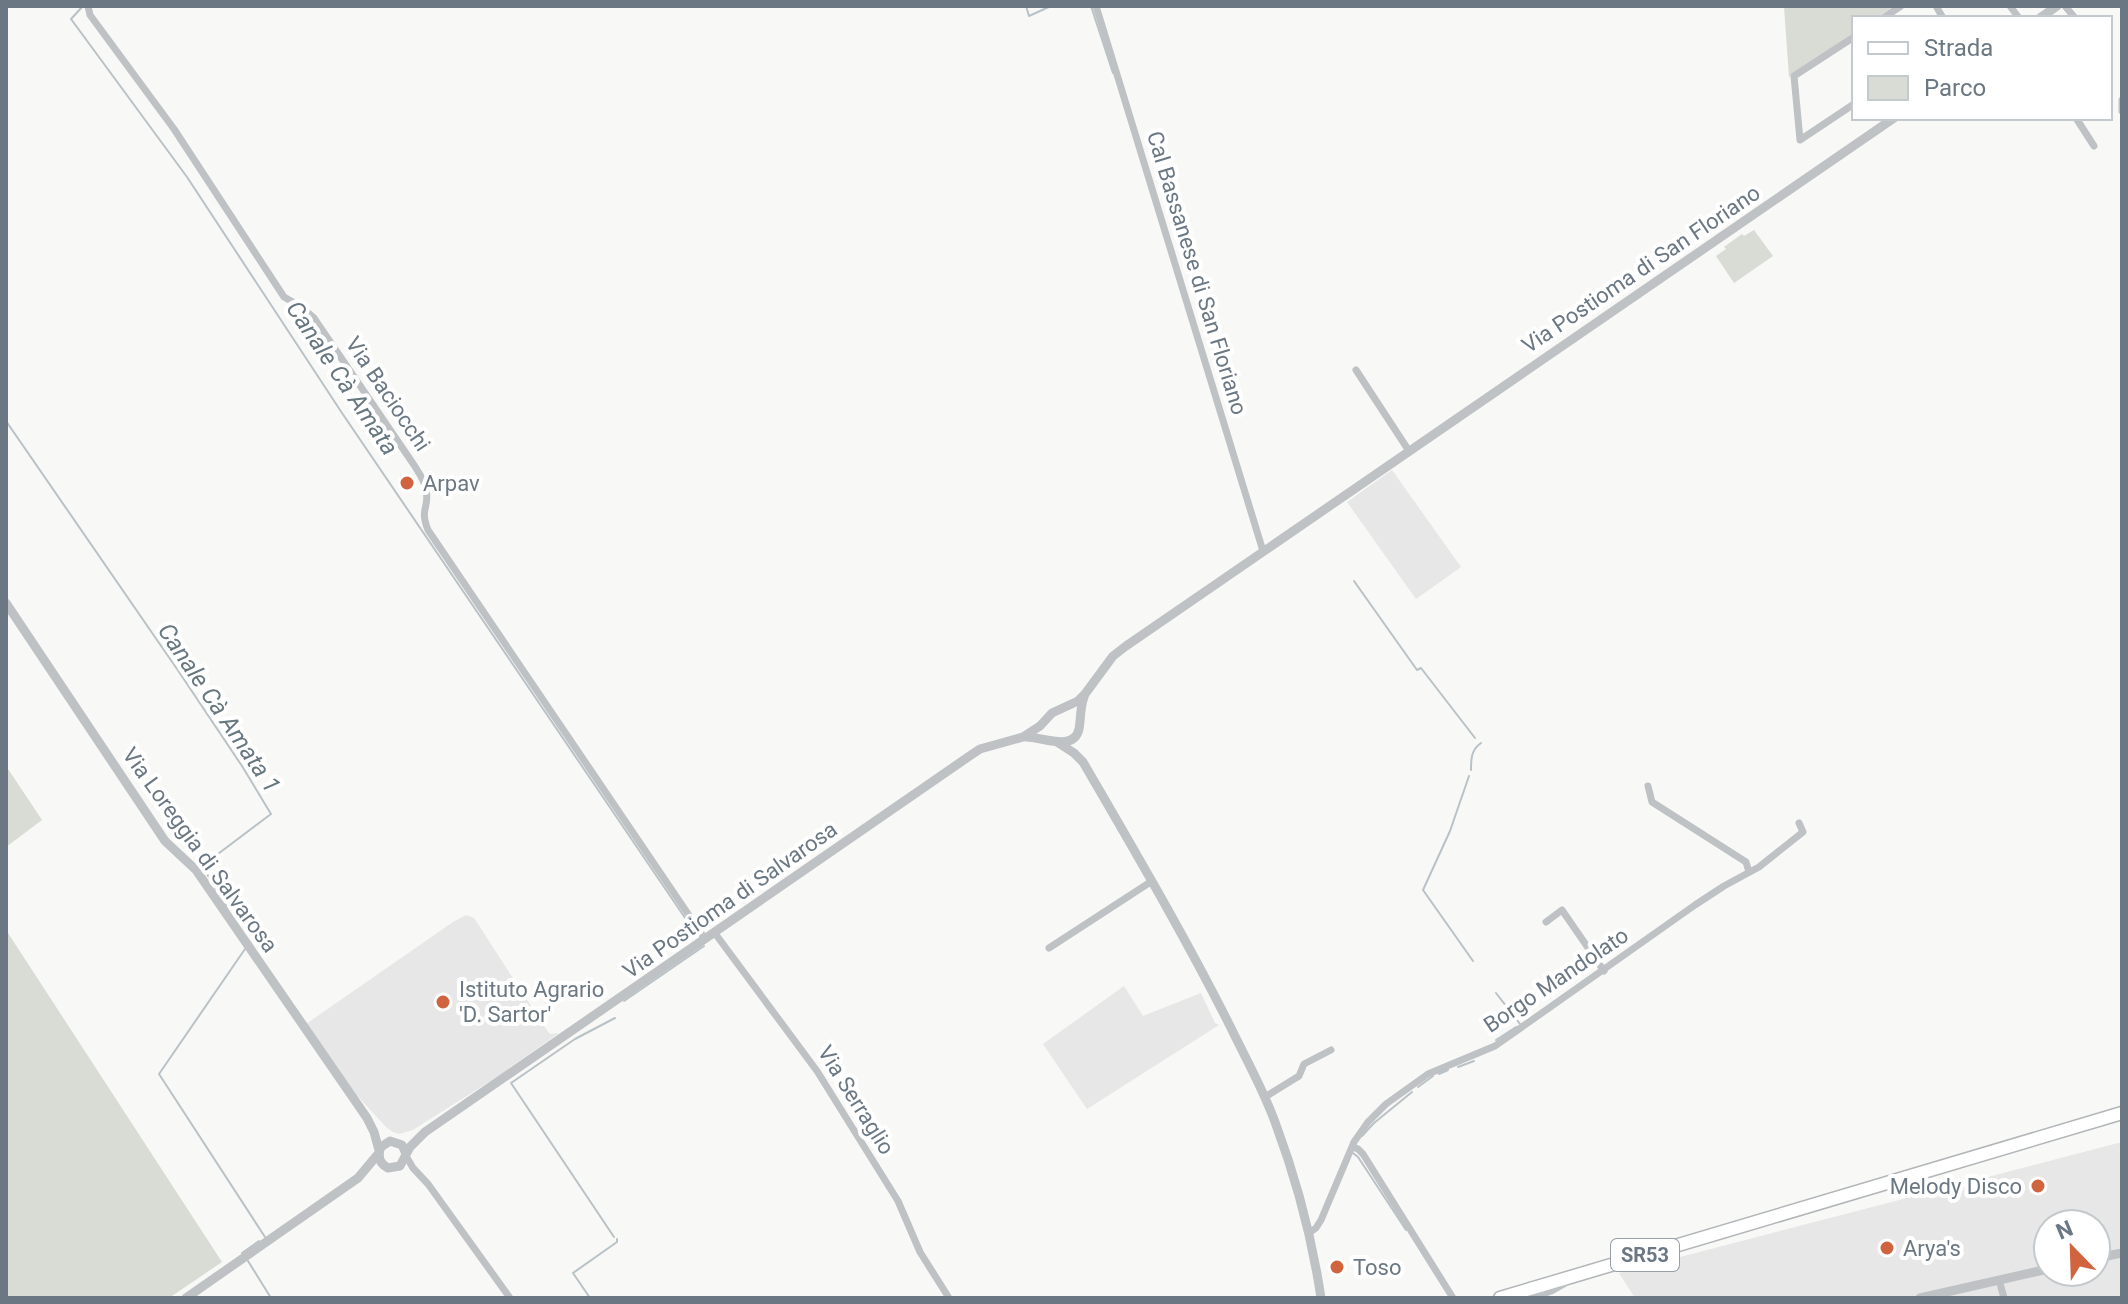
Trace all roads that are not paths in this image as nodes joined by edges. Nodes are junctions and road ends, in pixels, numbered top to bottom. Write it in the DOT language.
graph roads {
  1 [pos="88,6"];
  2 [pos="1096,6"];
  3 [pos="1852,38"];
  4 [pos="2122,100"];
  5 [pos="1852,105"];
  6 [pos="2122,111"];
  7 [pos="1891,120"];
  8 [pos="2077,120"];
  9 [pos="2094,146"];
  10 [pos="1356,370"];
  11 [pos="1409,451"];
  12 [pos="1263,551"];
  13 [pos="6,603"];
  14 [pos="1085,694"];
  15 [pos="1061,710"];
  16 [pos="1047,720"];
  17 [pos="1079,727"];
  18 [pos="1023,737"];
  19 [pos="1055,741"];
  20 [pos="1083,762"];
  21 [pos="1648,786"];
  22 [pos="1799,823"];
  23 [pos="1749,872"];
  24 [pos="1152,881"];
  25 [pos="1546,922"];
  26 [pos="714,932"];
  27 [pos="705,939"];
  28 [pos="1049,948"];
  29 [pos="1604,971"];
  30 [pos="1331,1050"];
  31 [pos="1265,1097"];
  32 [pos="2122,1113"];
  33 [pos="367,1118"];
  34 [pos="425,1132"];
  35 [pos="394,1141"];
  36 [pos="1353,1147"];
  37 [pos="379,1151"];
  38 [pos="406,1155"];
  39 [pos="393,1167"];
  40 [pos="416,1172"];
  41 [pos="358,1178"];
  42 [pos="1309,1233"];
  43 [pos="2032,1273"];
  44 [pos="1999,1280"];
  45 [pos="1522,1296"];
  46 [pos="186,1298"];
  47 [pos="510,1298"];
  48 [pos="949,1298"];
  49 [pos="1321,1298"];
  50 [pos="1453,1298"];
  51 [pos="1500,1298"];
  52 [pos="1920,1298"];
  53 [pos="2004,1298"];
  1 -- 27 [label="street, Via Baciocchi"];
  2 -- 12 [label="street, Cal Bassanese di San Floriano"];
  3 -- 5 [label="street"];
  4 -- 6 [label="street"];
  7 -- 11 [label="street, Via Postioma di San Floriano"];
  8 -- 9 [label="street"];
  10 -- 11 [label="street"];
  11 -- 12 [label="street, Via Postioma di San Floriano"];
  12 -- 14 [label="street, Via Postioma di Salvarosa"];
  13 -- 33 [label="street, Via Loreggia di Salvarosa"];
  14 -- 15 [label="street, Via Postioma di Salvarosa"];
  14 -- 17 [label="street, Via Postioma di Salvarosa"];
  15 -- 16 [label="street, Via Postioma di Salvarosa"];
  15 -- 17 [label="street"];
  16 -- 18 [label="street, Via Postioma di Salvarosa"];
  16 -- 19 [label="street"];
  17 -- 19 [label="street"];
  17 -- 20 [label="street, Via Postioma di Salvarosa"];
  18 -- 19 [label="street, Via Postioma di Salvarosa"];
  18 -- 26 [label="street, Via Postioma di Salvarosa"];
  19 -- 20 [label="street"];
  20 -- 24 [label="street"];
  21 -- 23 [label="street"];
  22 -- 23 [label="street, Borgo Mandolato"];
  23 -- 29 [label="street, Borgo Mandolato"];
  24 -- 28 [label="street"];
  24 -- 31 [label="street"];
  25 -- 29 [label="street"];
  26 -- 27 [label="street, Via Postioma di Salvarosa"];
  26 -- 48 [label="street, Via Serraglio"];
  27 -- 34 [label="street, Via Postioma di Salvarosa"];
  29 -- 36 [label="street, Borgo Mandolato"];
  30 -- 31 [label="street"];
  31 -- 42 [label="street"];
  32 -- 45 [label="main road, SR53"];
  33 -- 35 [label="street, Via Loreggia di Salvarosa"];
  33 -- 37 [label="street, Via Loreggia di Salvarosa"];
  34 -- 35 [label="street, Via Postioma di Salvarosa"];
  34 -- 38 [label="street, Via Postioma di Salvarosa"];
  35 -- 37 [label="street"];
  35 -- 38 [label="street"];
  36 -- 42 [label="street, Borgo Mandolato"];
  36 -- 50 [label="street"];
  37 -- 39 [label="street"];
  37 -- 41 [label="street"];
  38 -- 39 [label="street"];
  38 -- 40 [label="street"];
  39 -- 40 [label="street"];
  39 -- 41 [label="street"];
  40 -- 47 [label="street"];
  41 -- 46 [label="street"];
  42 -- 49 [label="street"];
  43 -- 44 [label="street"];
  44 -- 52 [label="street"];
  44 -- 53 [label="street"];
  45 -- 51 [label="main road"];
}
